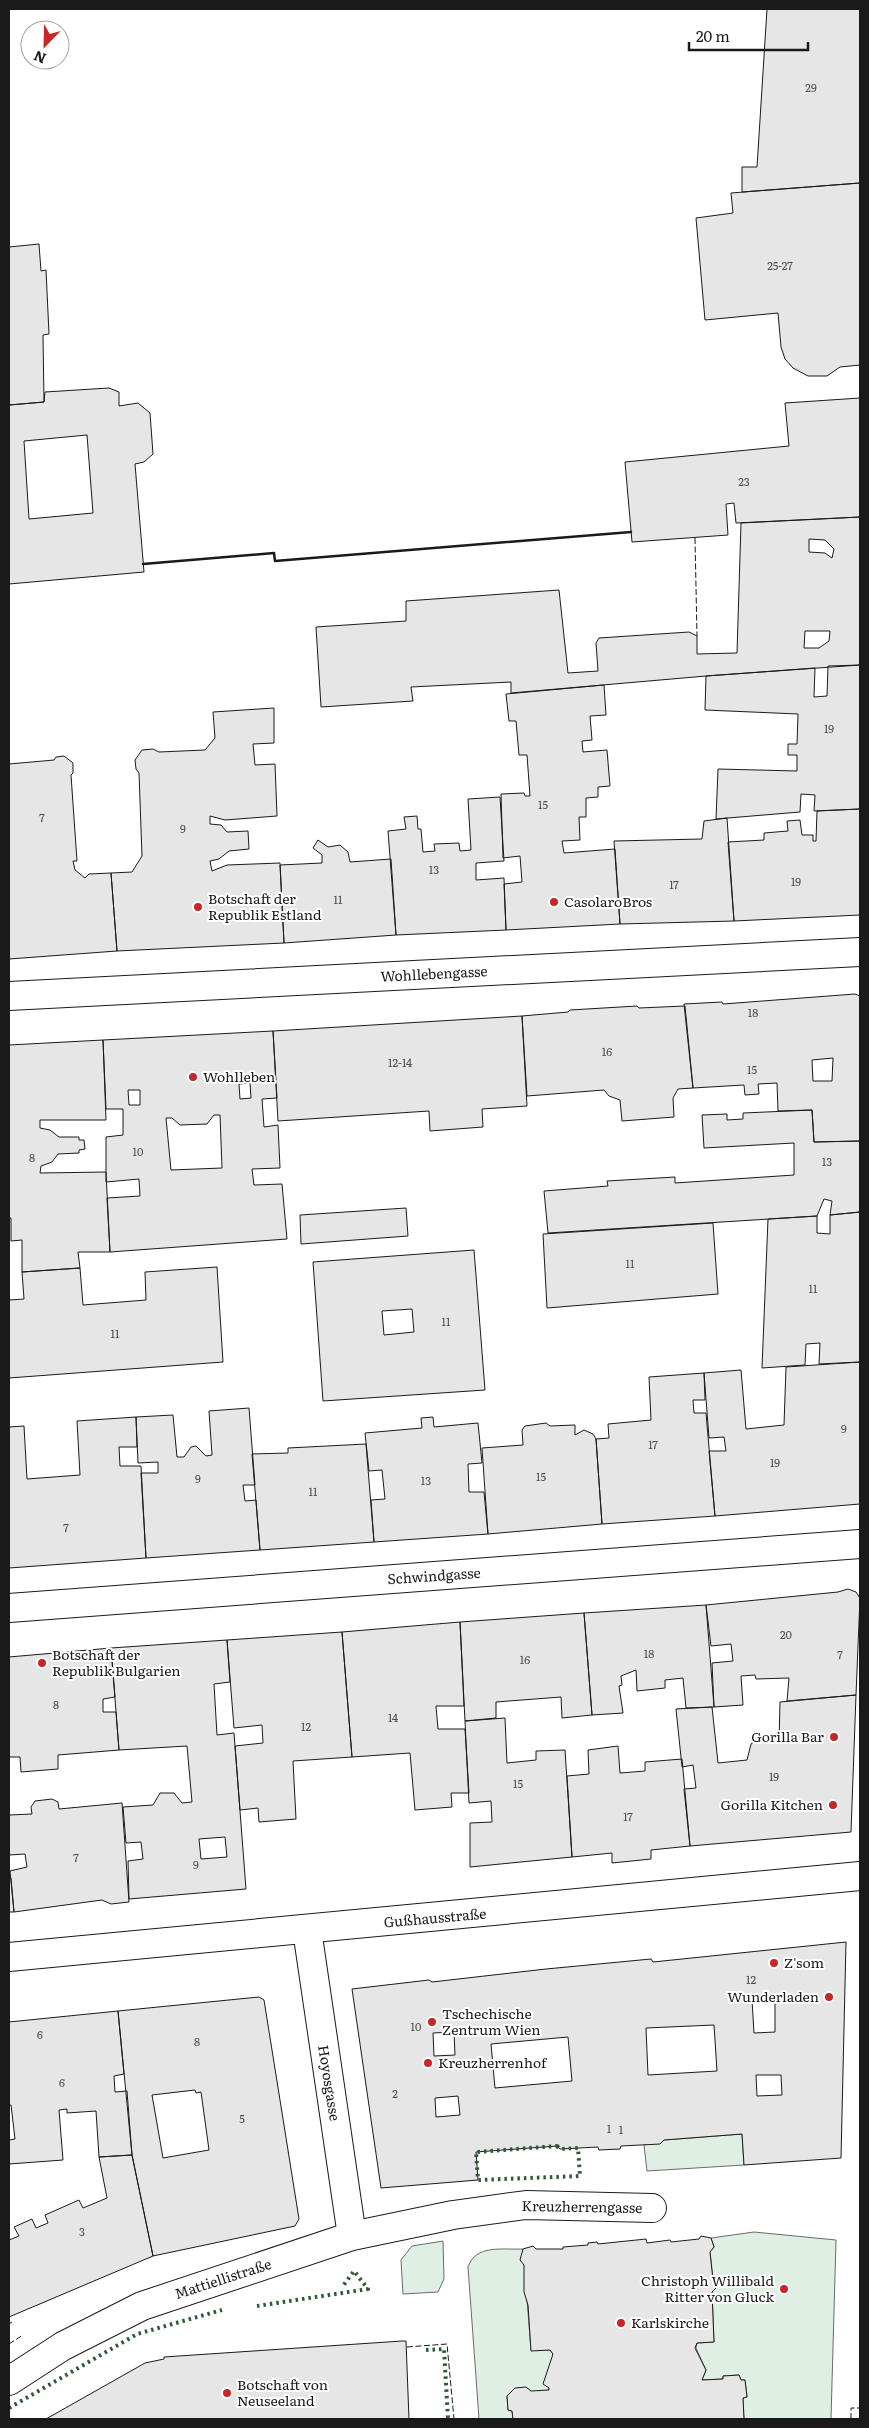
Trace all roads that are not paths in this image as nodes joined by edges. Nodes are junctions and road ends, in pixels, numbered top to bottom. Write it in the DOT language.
graph roads {
  1 [pos="860,952"];
  2 [pos="9,996"];
  3 [pos="860,1544"];
  4 [pos="9,1608"];
  5 [pos="860,1876"];
  6 [pos="307,1930"];
  7 [pos="9,1957"];
  8 [pos="652,2208"];
  9 [pos="453,2215"];
  10 [pos="352,2236"];
  11 [pos="9,2381"];
  1 -- 2 [label="street, Wohllebengasse"];
  3 -- 4 [label="street, Schwindgasse"];
  5 -- 6 [label="street, Gußhausstraße"];
  6 -- 7 [label="street, Gußhausstraße"];
  6 -- 10 [label="street, Hoyosgasse"];
  8 -- 9 [label="street, Kreuzherrengasse"];
  9 -- 10 [label="street, Mattiellistraße"];
  10 -- 11 [label="street, Mattiellistraße"];
}
